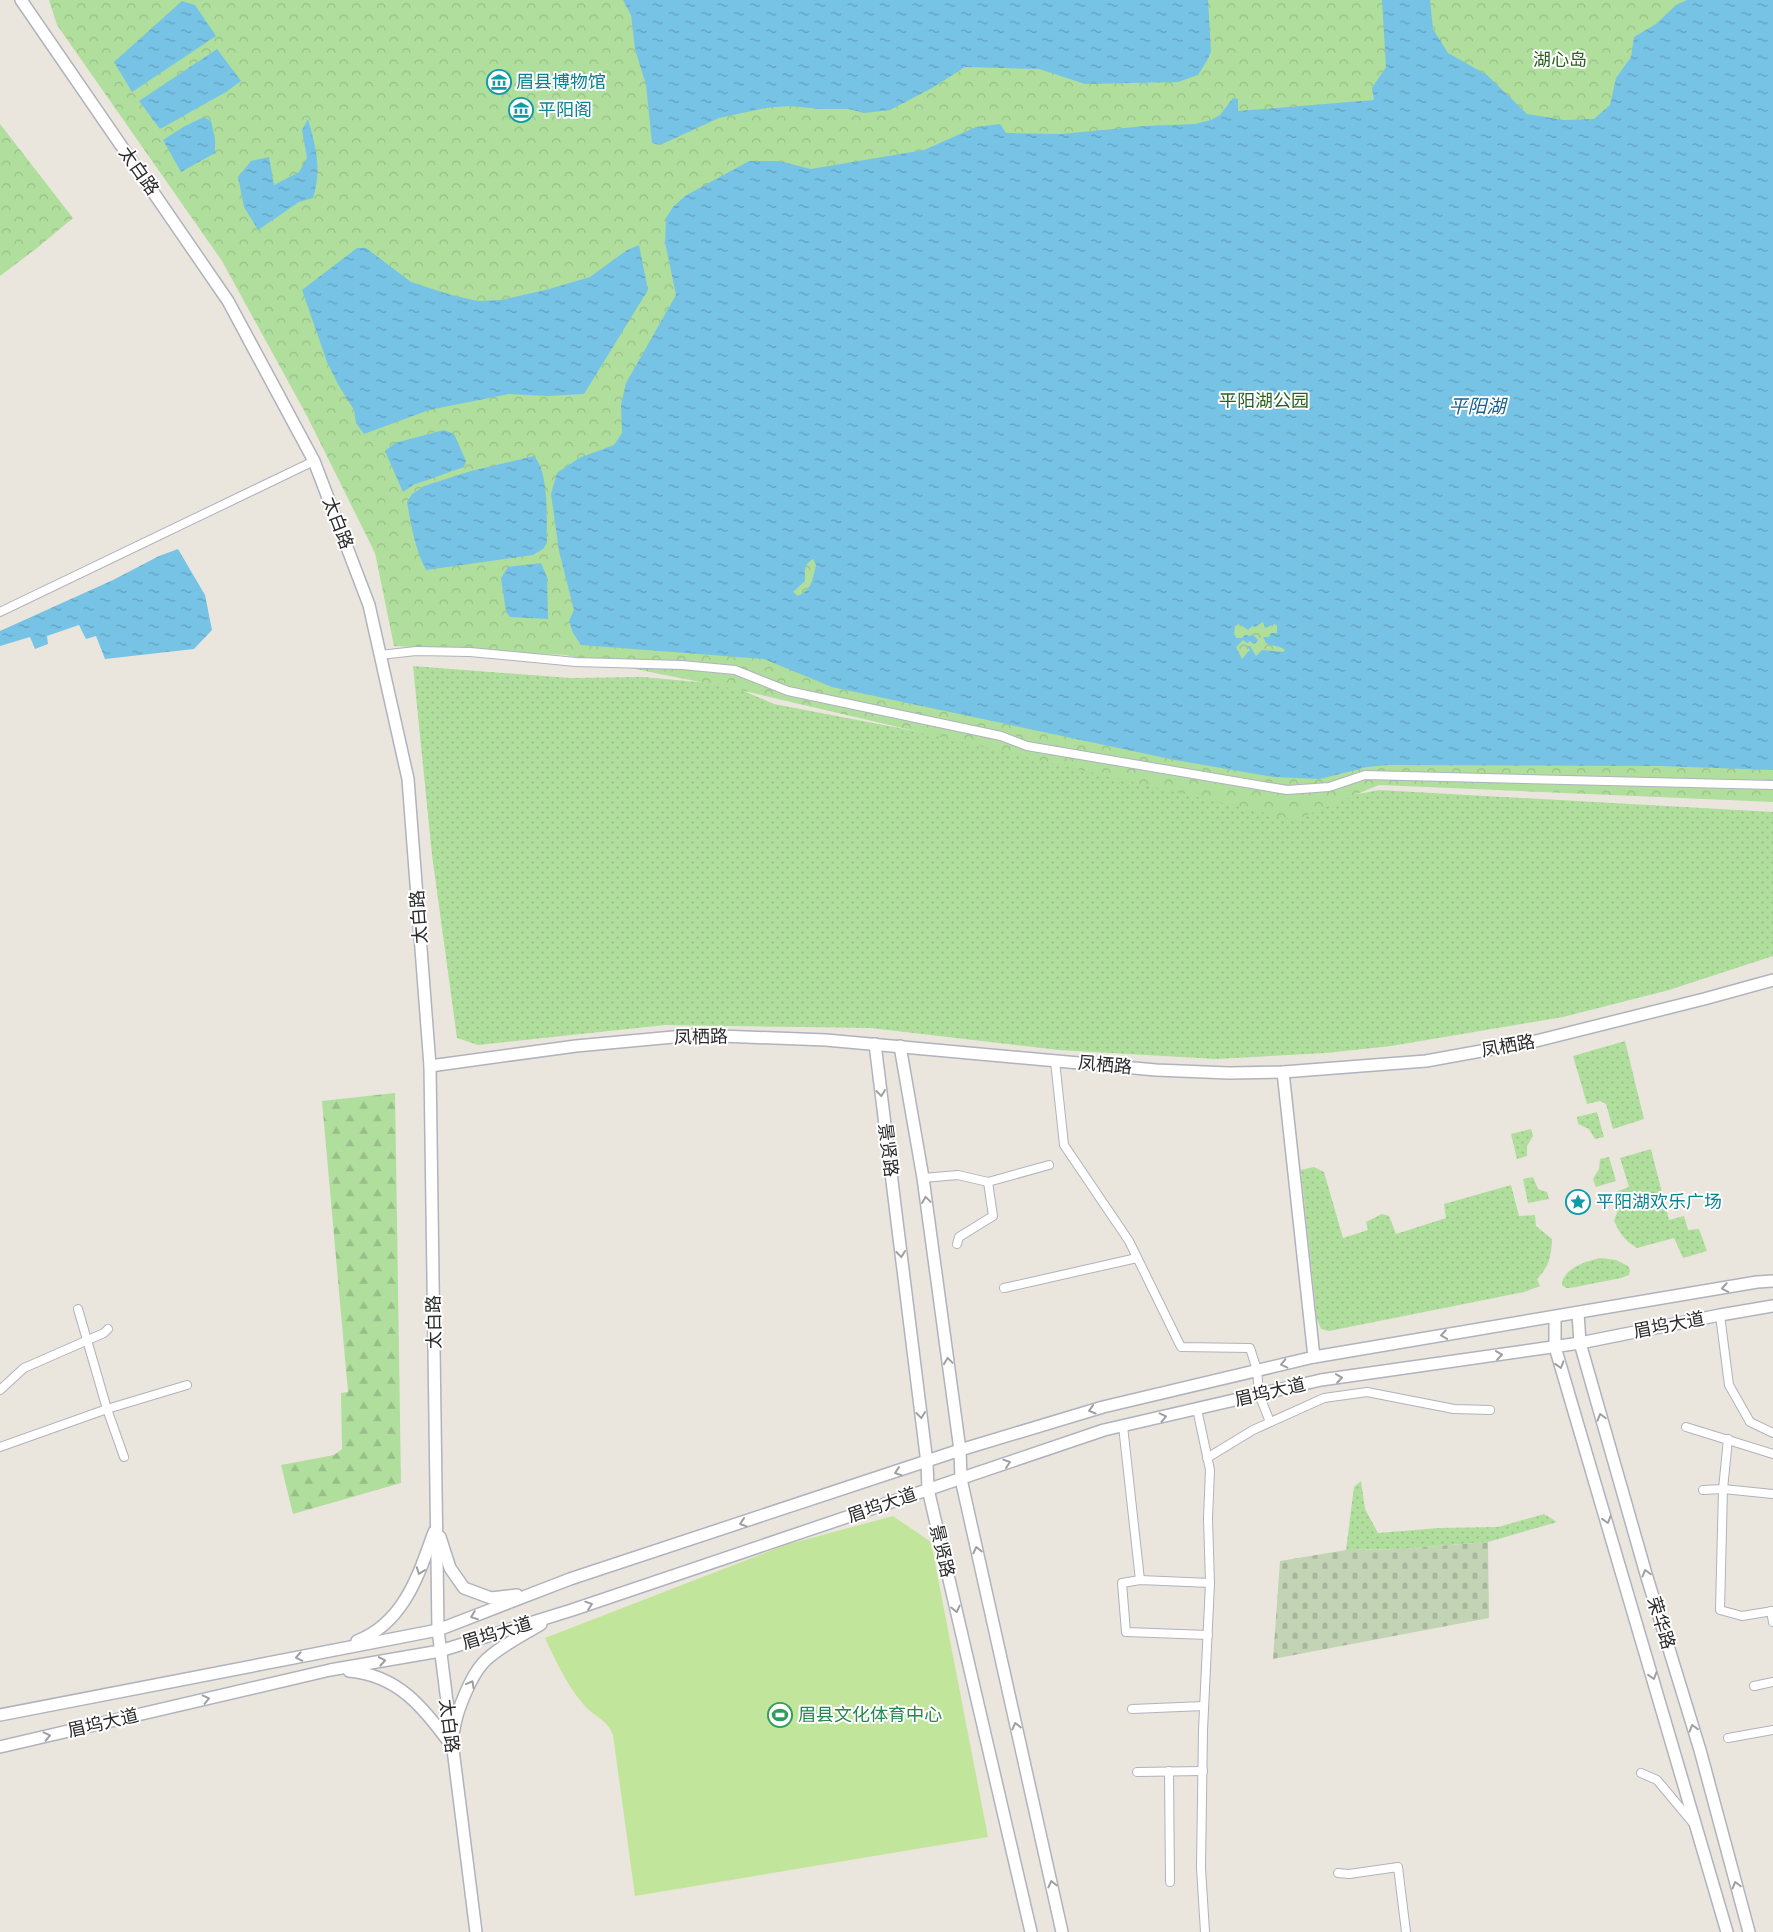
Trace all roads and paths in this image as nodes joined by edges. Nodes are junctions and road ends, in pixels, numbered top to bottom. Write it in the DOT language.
graph roads {
  1 [pos="21,0"];
  2 [pos="314,461"];
  3 [pos="0,612"];
  4 [pos="380,655"];
  5 [pos="1773,785"];
  6 [pos="1773,980"];
  7 [pos="875,1044"];
  8 [pos="900,1046"];
  9 [pos="1055,1060"];
  10 [pos="430,1066"];
  11 [pos="1283,1072"];
  12 [pos="1049,1165"];
  13 [pos="922,1178"];
  14 [pos="988,1182"];
  15 [pos="958,1244"];
  16 [pos="1137,1258"];
  17 [pos="1773,1282"];
  18 [pos="1004,1288"];
  19 [pos="1773,1306"];
  20 [pos="78,1309"];
  21 [pos="1578,1313"];
  22 [pos="1720,1315"];
  23 [pos="1555,1317"];
  24 [pos="108,1329"];
  25 [pos="87,1340"];
  26 [pos="1580,1343"];
  27 [pos="1555,1347"];
  28 [pos="1314,1356"];
  29 [pos="1258,1370"];
  30 [pos="187,1385"];
  31 [pos="0,1390"];
  32 [pos="1259,1394"];
  33 [pos="107,1409"];
  34 [pos="1197,1409"];
  35 [pos="1490,1410"];
  36 [pos="1270,1422"];
  37 [pos="1123,1426"];
  38 [pos="1686,1427"];
  39 [pos="1773,1433"];
  40 [pos="1728,1439"];
  41 [pos="0,1447"];
  42 [pos="960,1450"];
  43 [pos="1773,1454"];
  44 [pos="124,1457"];
  45 [pos="1207,1458"];
  46 [pos="927,1463"];
  47 [pos="961,1479"];
  48 [pos="1723,1489"];
  49 [pos="928,1490"];
  50 [pos="1703,1490"];
  51 [pos="1773,1494"];
  52 [pos="436,1525"];
  53 [pos="1140,1580"];
  54 [pos="1210,1584"];
  55 [pos="536,1592"];
  56 [pos="1772,1611"];
  57 [pos="558,1615"];
  58 [pos="1773,1622"];
  59 [pos="438,1630"];
  60 [pos="1208,1635"];
  61 [pos="332,1650"];
  62 [pos="440,1651"];
  63 [pos="330,1670"];
  64 [pos="1773,1682"];
  65 [pos="1754,1686"];
  66 [pos="1204,1706"];
  67 [pos="1132,1709"];
  68 [pos="0,1715"];
  69 [pos="1773,1730"];
  70 [pos="1728,1738"];
  71 [pos="452,1747"];
  72 [pos="0,1748"];
  73 [pos="1138,1772"];
  74 [pos="1169,1772"];
  75 [pos="1203,1772"];
  76 [pos="1641,1773"];
  77 [pos="1697,1828"];
  78 [pos="1338,1873"];
  79 [pos="1170,1882"];
  80 [pos="476,1932"];
  81 [pos="1031,1932"];
  82 [pos="1062,1932"];
  83 [pos="1205,1932"];
  84 [pos="1406,1932"];
  85 [pos="1727,1932"];
  86 [pos="1749,1932"];
  1 -- 2 [label="main road, 太白路"];
  2 -- 3 [label="street"];
  2 -- 4 [label="main road, 太白路"];
  4 -- 5 [label="street"];
  4 -- 10 [label="main road, 太白路"];
  6 -- 11 [label="main road, 凤栖路"];
  7 -- 8 [label="main road, 凤栖路"];
  7 -- 10 [label="main road, 凤栖路"];
  7 -- 46 [label="main road, 景贤路, one-way"];
  8 -- 9 [label="main road, 凤栖路"];
  8 -- 13 [label="main road, 景贤路"];
  9 -- 11 [label="main road, 凤栖路"];
  9 -- 16 [label="street"];
  10 -- 52 [label="main road, 太白路"];
  11 -- 28 [label="main road"];
  12 -- 14 [label="street"];
  13 -- 14 [label="street"];
  42 -- 13 [label="main road, 景贤路, one-way"];
  14 -- 15 [label="street"];
  16 -- 18 [label="street"];
  16 -- 29 [label="street"];
  17 -- 21 [label="main road, 眉坞大道, one-way"];
  19 -- 22 [label="main road, 眉坞大道"];
  20 -- 25 [label="street"];
  21 -- 23 [label="main road, 眉坞大道"];
  21 -- 26 [label="main road, 荣华路"];
  22 -- 26 [label="main road, 眉坞大道"];
  22 -- 39 [label="street"];
  23 -- 27 [label="main road, 荣华路"];
  23 -- 28 [label="main road, 眉坞大道, one-way"];
  24 -- 25 [label="street"];
  25 -- 31 [label="street"];
  25 -- 33 [label="street"];
  26 -- 27 [label="main road, 眉坞大道"];
  86 -- 26 [label="main road, 荣华路, one-way"];
  32 -- 27 [label="main road, 眉坞大道, one-way"];
  27 -- 77 [label="main road, 荣华路, one-way"];
  28 -- 29 [label="main road, 眉坞大道, one-way"];
  29 -- 32 [label="street"];
  29 -- 42 [label="main road, 眉坞大道, one-way"];
  30 -- 33 [label="street"];
  32 -- 34 [label="main road, 眉坞大道"];
  32 -- 36 [label="street"];
  33 -- 41 [label="street"];
  33 -- 44 [label="street"];
  37 -- 34 [label="main road, 眉坞大道, one-way"];
  34 -- 45 [label="street"];
  35 -- 36 [label="street"];
  36 -- 45 [label="street"];
  47 -- 37 [label="main road, 眉坞大道, one-way"];
  37 -- 53 [label="street"];
  38 -- 40 [label="street"];
  40 -- 43 [label="street"];
  40 -- 48 [label="street"];
  42 -- 46 [label="main road, 眉坞大道"];
  42 -- 47 [label="main road, 景贤路"];
  45 -- 54 [label="street"];
  46 -- 49 [label="main road, 景贤路"];
  46 -- 55 [label="main road, 眉坞大道, one-way"];
  47 -- 49 [label="main road, 眉坞大道"];
  82 -- 47 [label="main road, 景贤路, one-way"];
  48 -- 50 [label="street"];
  48 -- 51 [label="street"];
  48 -- 56 [label="street"];
  57 -- 49 [label="main road, 眉坞大道, one-way"];
  49 -- 81 [label="main road, 景贤路, one-way"];
  52 -- 55 [label="main road"];
  52 -- 59 [label="main road, 太白路"];
  52 -- 61 [label="main road, one-way"];
  53 -- 54 [label="street"];
  53 -- 60 [label="street"];
  54 -- 60 [label="street"];
  55 -- 59 [label="main road, 眉坞大道, one-way"];
  56 -- 58 [label="street"];
  57 -- 62 [label="main road, 眉坞大道"];
  71 -- 57 [label="main road, one-way"];
  59 -- 61 [label="main road, 眉坞大道"];
  59 -- 62 [label="main road, 太白路"];
  60 -- 66 [label="street"];
  61 -- 68 [label="main road, 眉坞大道, one-way"];
  63 -- 62 [label="main road, 眉坞大道, one-way"];
  62 -- 71 [label="main road, 太白路"];
  63 -- 71 [label="main road"];
  72 -- 63 [label="main road, 眉坞大道, one-way"];
  64 -- 65 [label="street"];
  66 -- 67 [label="street"];
  66 -- 75 [label="street"];
  69 -- 70 [label="street"];
  71 -- 80 [label="main road, 太白路"];
  73 -- 74 [label="street"];
  74 -- 75 [label="street"];
  74 -- 79 [label="street"];
  75 -- 83 [label="street"];
  76 -- 77 [label="street"];
  77 -- 85 [label="main road, 荣华路"];
  78 -- 84 [label="street"];
}
